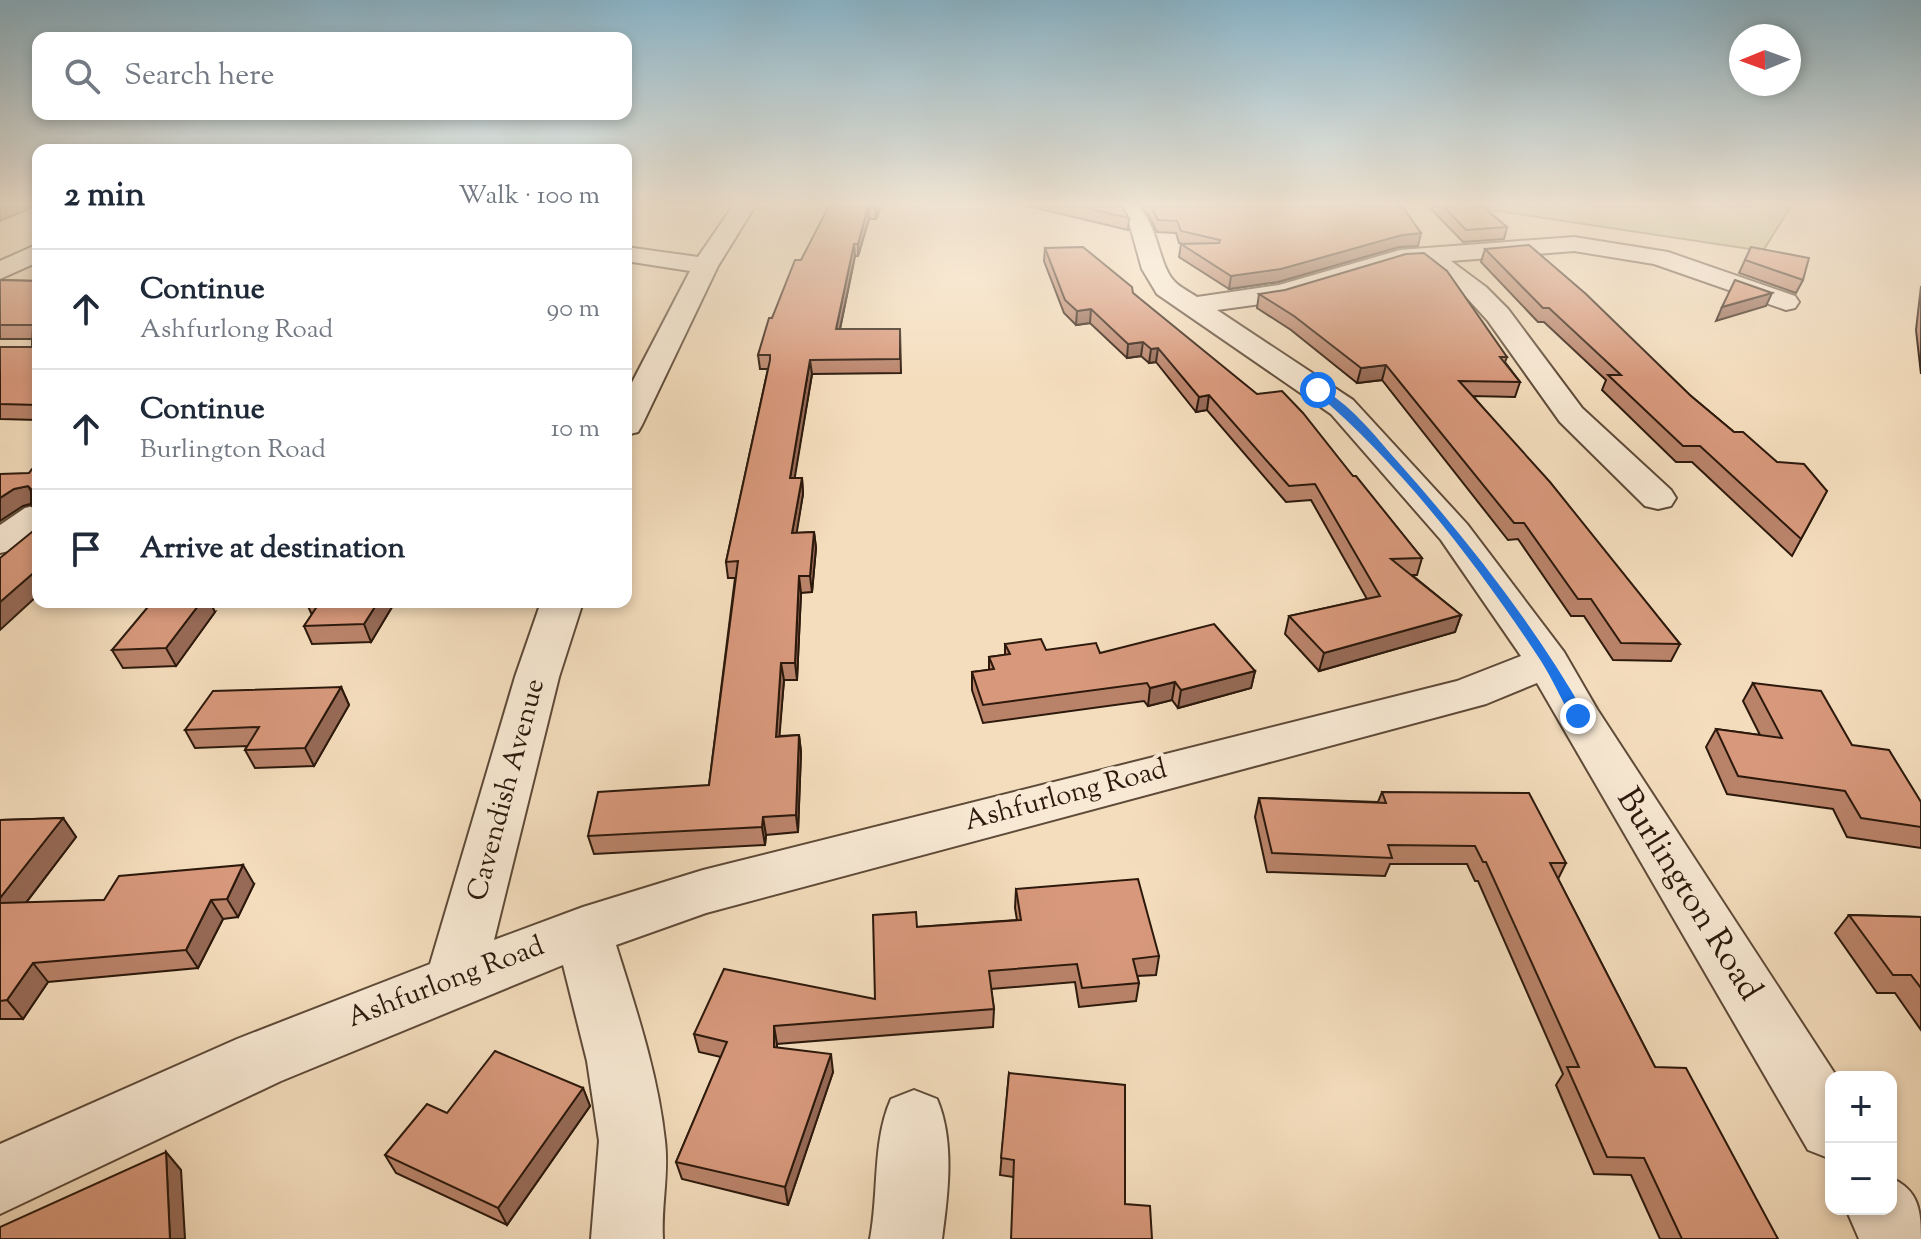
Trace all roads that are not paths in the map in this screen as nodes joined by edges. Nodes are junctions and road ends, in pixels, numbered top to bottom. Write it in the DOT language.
graph roads {
  1 [pos="691,264"];
  2 [pos="1155,264"];
  3 [pos="1375,264"];
  4 [pos="1439,264"];
  5 [pos="1681,264"];
  6 [pos="705,266"];
  7 [pos="1786,302"];
  8 [pos="1189,306"];
  9 [pos="632,413"];
  10 [pos="1658,498"];
  11 [pos="32,520"];
  12 [pos="0,542"];
  13 [pos="560,608"];
  14 [pos="1548,662"];
  15 [pos="583,931"];
  16 [pos="455,978"];
  17 [pos="1825,1117"];
  18 [pos="914,1122"];
  19 [pos="0,1180"];
  20 [pos="1885,1215"];
  21 [pos="627,1239"];
  22 [pos="906,1239"];
  23 [pos="1900,1239"];
  1 -- 6 [label="street"];
  2 -- 8 [label="street"];
  3 -- 8 [label="street"];
  4 -- 10 [label="street"];
  5 -- 7 [label="street"];
  6 -- 9 [label="street"];
  8 -- 14 [label="street"];
  11 -- 12 [label="street"];
  13 -- 16 [label="street, Cavendish Avenue"];
  14 -- 15 [label="street, Ashfurlong Road"];
  14 -- 17 [label="street, Burlington Road"];
  15 -- 16 [label="street, Ashfurlong Road"];
  15 -- 21 [label="street"];
  16 -- 19 [label="street, Ashfurlong Road"];
  18 -- 22 [label="street"];
  20 -- 23 [label="street"];
}
